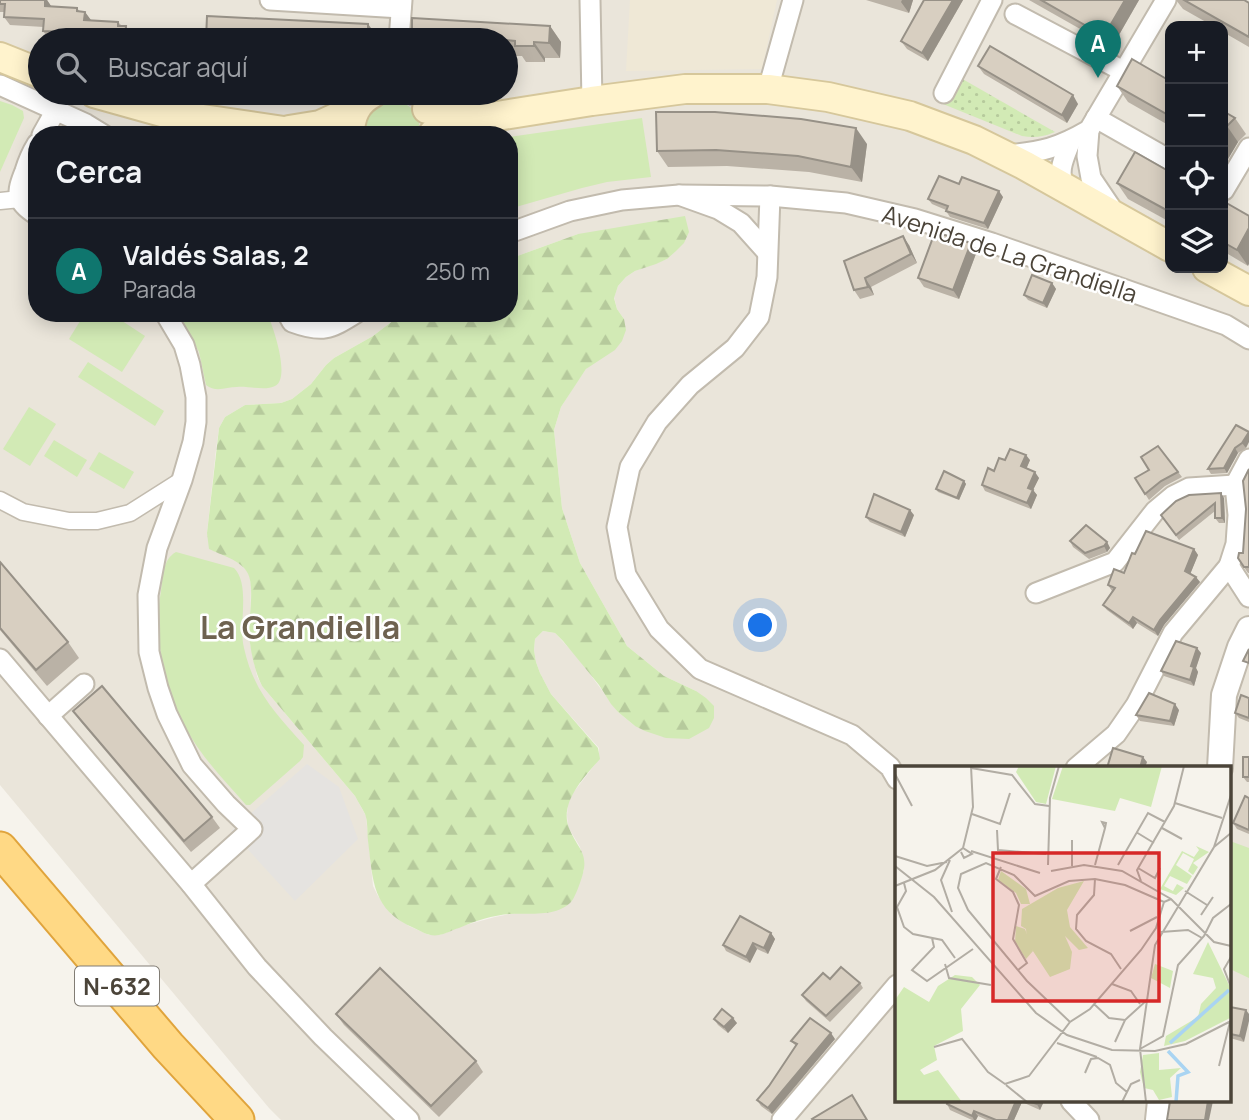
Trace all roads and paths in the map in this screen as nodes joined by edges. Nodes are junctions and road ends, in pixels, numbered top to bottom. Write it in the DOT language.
graph roads {
  1 [pos="270,0"];
  2 [pos="590,0"];
  3 [pos="793,0"];
  4 [pos="992,0"];
  5 [pos="1166,0"];
  6 [pos="401,4"];
  7 [pos="1015,14"];
  8 [pos="400,28"];
  9 [pos="0,57"];
  10 [pos="28,68"];
  11 [pos="1123,71"];
  12 [pos="0,85"];
  13 [pos="768,89"];
  14 [pos="944,93"];
  15 [pos="28,98"];
  16 [pos="592,101"];
  17 [pos="45,105"];
  18 [pos="136,105"];
  19 [pos="364,105"];
  20 [pos="421,109"];
  21 [pos="56,110"];
  22 [pos="1093,124"];
  23 [pos="47,126"];
  24 [pos="89,126"];
  25 [pos="250,126"];
  26 [pos="317,126"];
  27 [pos="1071,141"];
  28 [pos="1249,148"];
  29 [pos="1005,155"];
  30 [pos="1087,156"];
  31 [pos="1165,158"];
  32 [pos="28,165"];
  33 [pos="1059,181"];
  34 [pos="1228,183"];
  35 [pos="679,195"];
  36 [pos="770,196"];
  37 [pos="20,199"];
  38 [pos="0,201"];
  39 [pos="28,210"];
  40 [pos="1117,216"];
  41 [pos="518,230"];
  42 [pos="1165,244"];
  43 [pos="767,252"];
  44 [pos="1217,273"];
  45 [pos="1249,291"];
  46 [pos="170,322"];
  47 [pos="292,322"];
  48 [pos="341,322"];
  49 [pos="1249,339"];
  50 [pos="1249,459"];
  51 [pos="182,480"];
  52 [pos="1235,485"];
  53 [pos="0,500"];
  54 [pos="1229,566"];
  55 [pos="1036,593"];
  56 [pos="1249,597"];
  57 [pos="1249,629"];
  58 [pos="0,659"];
  59 [pos="84,684"];
  60 [pos="48,716"];
  61 [pos="1078,766"];
  62 [pos="1220,766"];
  63 [pos="895,776"];
  64 [pos="0,849"];
  65 [pos="191,884"];
  66 [pos="895,989"];
  67 [pos="1072,1102"];
  68 [pos="237,1120"];
  69 [pos="409,1120"];
  70 [pos="782,1120"];
  71 [pos="1089,1120"];
  1 -- 6 [label="street"];
  2 -- 16 [label="street"];
  3 -- 13 [label="street"];
  4 -- 14 [label="street"];
  5 -- 11 [label="street"];
  6 -- 8 [label="street"];
  7 -- 11 [label="street"];
  9 -- 10 [label="main road"];
  11 -- 22 [label="street"];
  12 -- 15 [label="street"];
  13 -- 16 [label="main road"];
  13 -- 29 [label="main road"];
  16 -- 20 [label="main road"];
  17 -- 21 [label="street"];
  18 -- 25 [label="main road"];
  19 -- 26 [label="main road"];
  21 -- 23 [label="street"];
  21 -- 24 [label="street"];
  22 -- 27 [label="street"];
  22 -- 30 [label="street"];
  22 -- 31 [label="street"];
  27 -- 29 [label="street"];
  27 -- 33 [label="street"];
  28 -- 34 [label="street"];
  29 -- 33 [label="main road"];
  30 -- 33 [label="street"];
  30 -- 40 [label="street"];
  32 -- 37 [label="street"];
  33 -- 40 [label="main road"];
  35 -- 36 [label="street, Avenida de La Grandiella"];
  35 -- 41 [label="street, Avenida de La Grandiella"];
  35 -- 43 [label="street"];
  36 -- 43 [label="street"];
  36 -- 49 [label="street, Avenida de La Grandiella"];
  37 -- 38 [label="street"];
  37 -- 39 [label="street"];
  40 -- 42 [label="main road"];
  43 -- 63 [label="street"];
  44 -- 45 [label="main road"];
  46 -- 51 [label="street"];
  47 -- 48 [label="street"];
  50 -- 52 [label="street"];
  51 -- 53 [label="street"];
  51 -- 65 [label="street"];
  52 -- 54 [label="street"];
  52 -- 55 [label="street"];
  54 -- 56 [label="street"];
  54 -- 61 [label="street"];
  57 -- 62 [label="street"];
  58 -- 60 [label="street"];
  59 -- 60 [label="street"];
  60 -- 65 [label="street"];
  64 -- 68 [label="highway, N-632"];
  65 -- 69 [label="street"];
  66 -- 70 [label="street"];
  67 -- 71 [label="street"];
}
